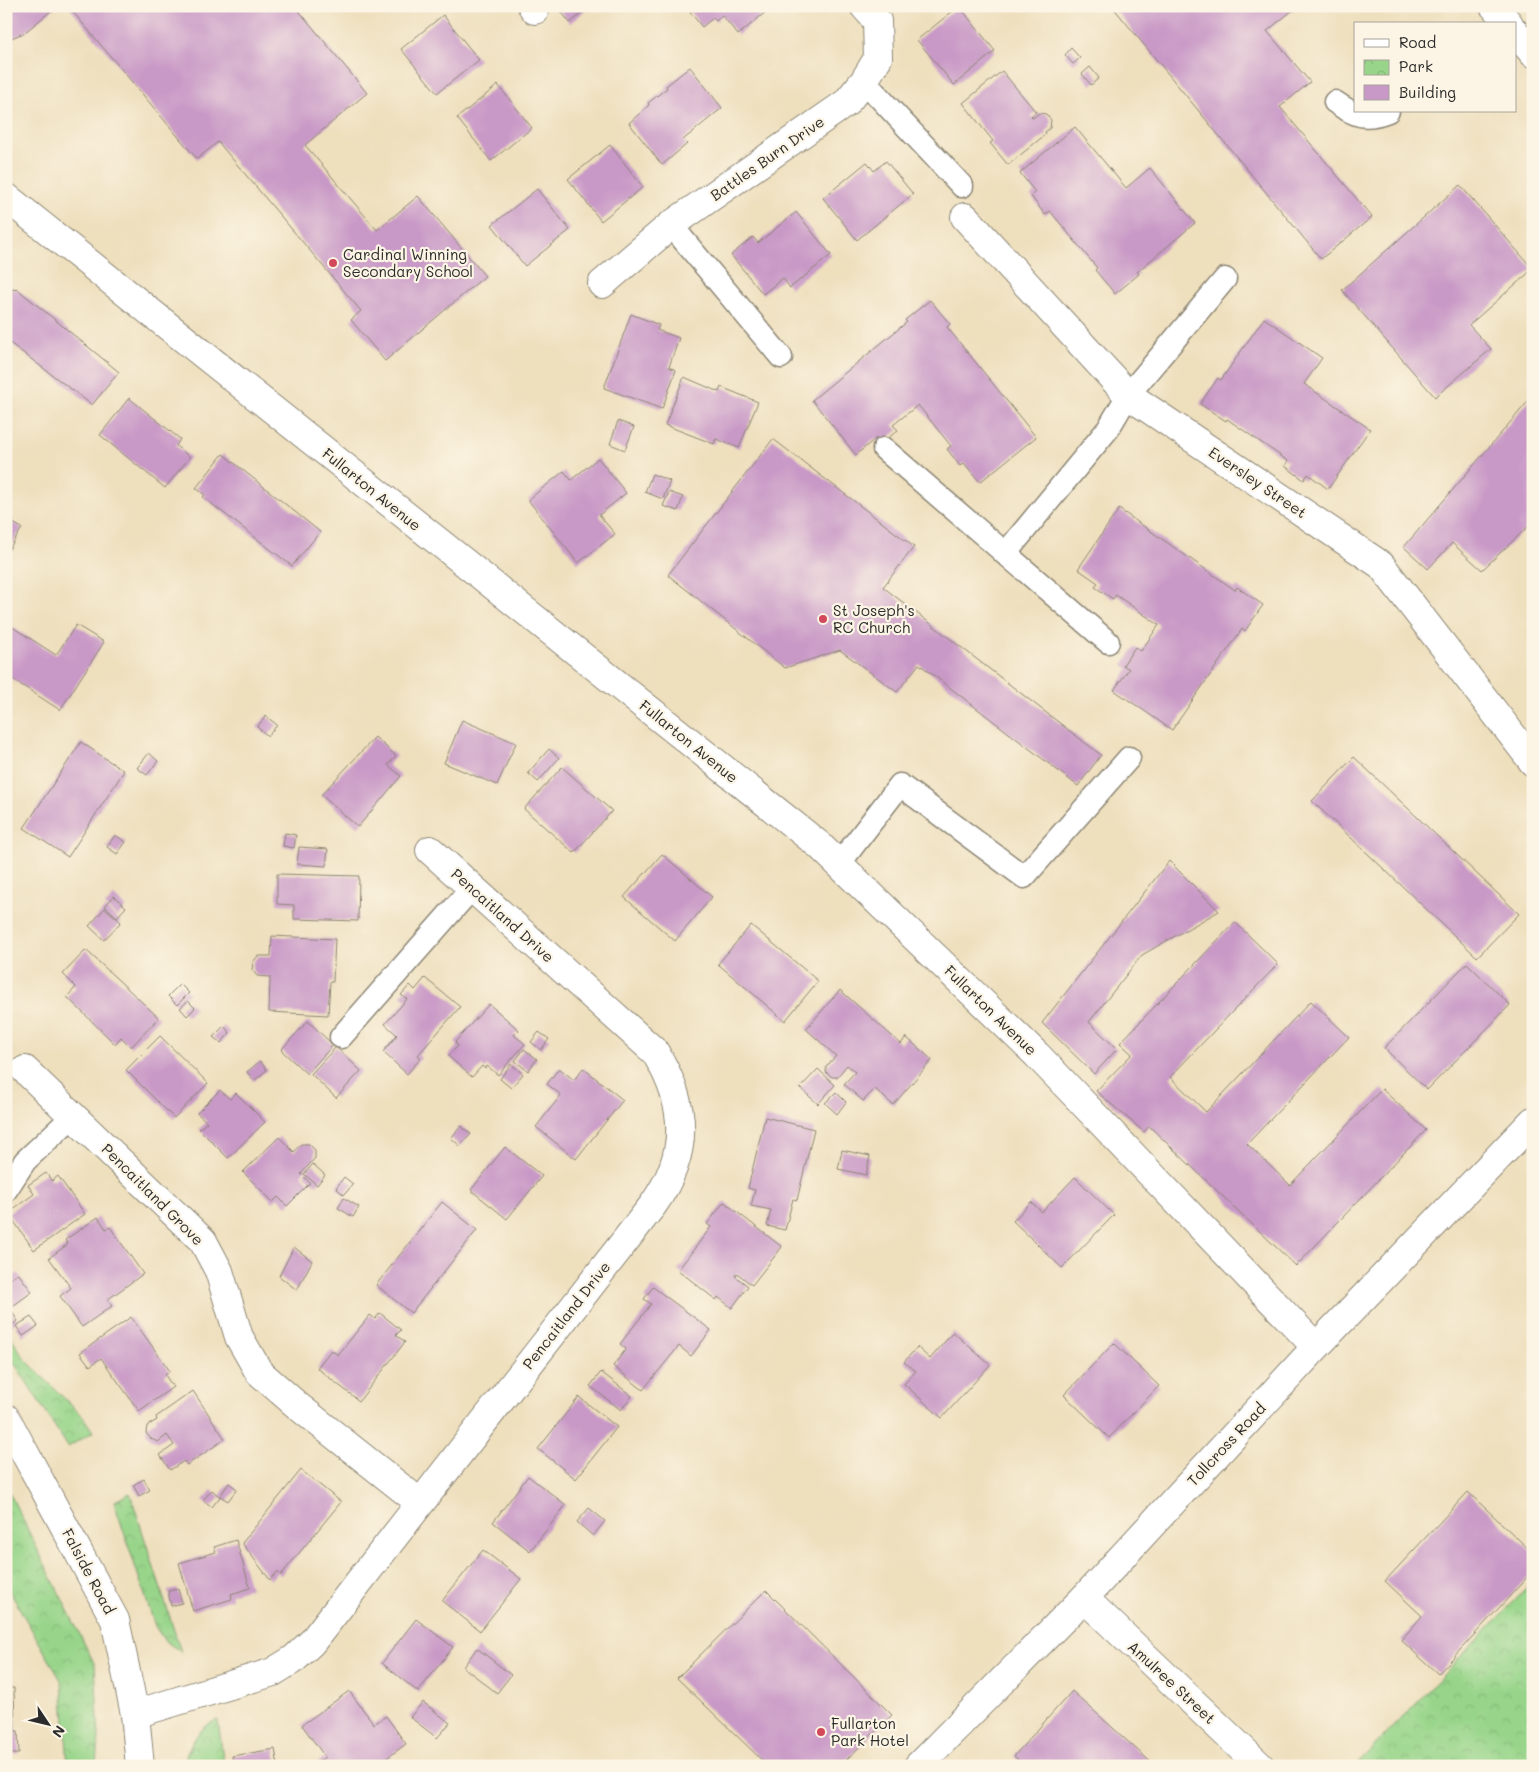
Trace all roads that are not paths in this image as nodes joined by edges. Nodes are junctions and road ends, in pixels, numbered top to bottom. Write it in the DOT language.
graph roads {
  1 [pos="864,6"];
  2 [pos="1516,34"];
  3 [pos="1533,53"];
  4 [pos="864,81"];
  5 [pos="1335,102"];
  6 [pos="1386,112"];
  7 [pos="962,186"];
  8 [pos="6,197"];
  9 [pos="965,217"];
  10 [pos="671,225"];
  11 [pos="1225,279"];
  12 [pos="602,284"];
  13 [pos="781,357"];
  14 [pos="1128,395"];
  15 [pos="884,449"];
  16 [pos="1005,554"];
  17 [pos="1108,642"];
  18 [pos="1129,758"];
  19 [pos="1533,762"];
  20 [pos="430,850"];
  21 [pos="839,864"];
  22 [pos="472,888"];
  23 [pos="341,1037"];
  24 [pos="25,1070"];
  25 [pos="74,1116"];
  26 [pos="1533,1121"];
  27 [pos="6,1190"];
  28 [pos="1316,1347"];
  29 [pos="6,1418"];
  30 [pos="419,1502"];
  31 [pos="1084,1598"];
  32 [pos="135,1714"];
  33 [pos="140,1766"];
  34 [pos="918,1766"];
  35 [pos="1260,1766"];
  1 -- 4 [label="street, Battles Burn Drive"];
  2 -- 3 [label="street"];
  4 -- 7 [label="lane"];
  4 -- 10 [label="street, Battles Burn Drive"];
  5 -- 6 [label="lane"];
  8 -- 21 [label="street, Fullarton Avenue"];
  9 -- 14 [label="street, Eversley Street"];
  10 -- 12 [label="street, Battles Burn Drive"];
  10 -- 13 [label="lane"];
  11 -- 14 [label="lane"];
  14 -- 16 [label="lane"];
  14 -- 19 [label="street, Eversley Street"];
  15 -- 16 [label="lane"];
  16 -- 17 [label="lane"];
  18 -- 21 [label="lane"];
  20 -- 22 [label="street, Pencaitland Drive"];
  21 -- 28 [label="street, Fullarton Avenue"];
  22 -- 23 [label="lane"];
  22 -- 30 [label="street, Pencaitland Drive"];
  24 -- 25 [label="street, Pencaitland Grove"];
  25 -- 27 [label="lane"];
  25 -- 30 [label="street, Pencaitland Grove"];
  26 -- 28 [label="street, Tollcross Road"];
  28 -- 31 [label="street, Tollcross Road"];
  29 -- 32 [label="street, Falside Road"];
  30 -- 32 [label="street, Pencaitland Drive"];
  31 -- 34 [label="street, Tollcross Road"];
  31 -- 35 [label="street, Amulree Street"];
  32 -- 33 [label="street, Falside Road"];
}
